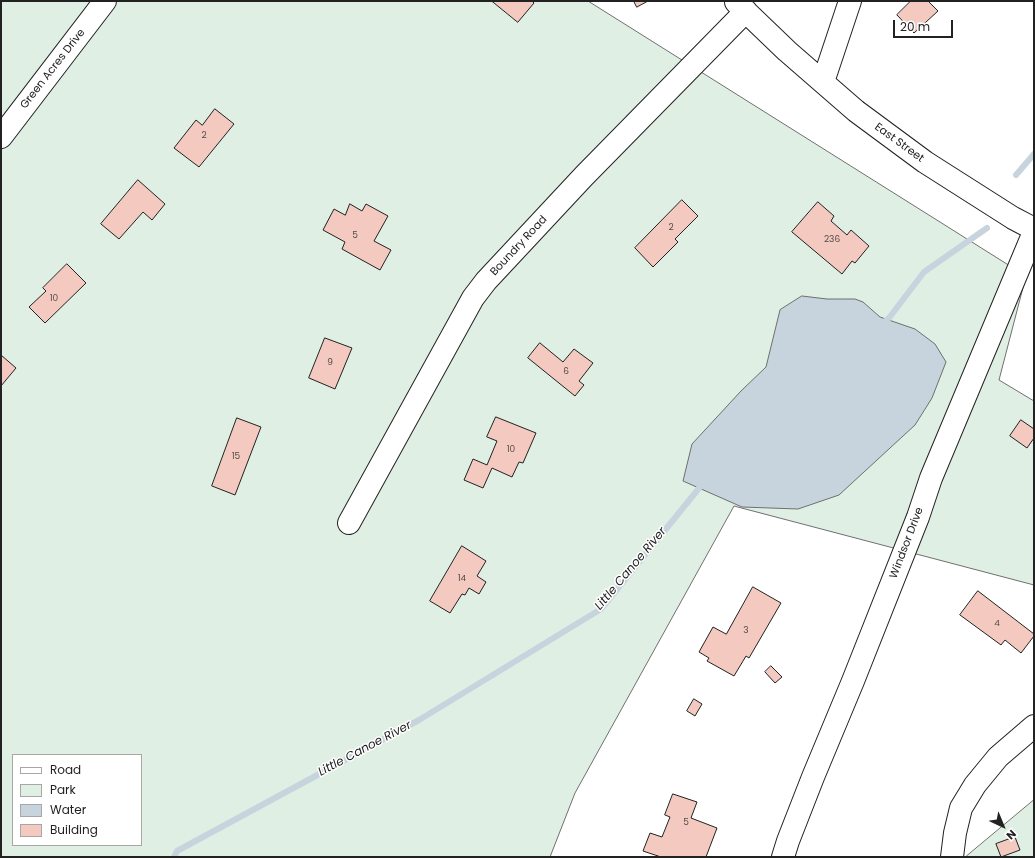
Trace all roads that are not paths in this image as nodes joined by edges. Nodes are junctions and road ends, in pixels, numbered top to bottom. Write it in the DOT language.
graph roads {
  1 [pos="105,1"];
  2 [pos="850,1"];
  3 [pos="741,6"];
  4 [pos="823,82"];
  5 [pos="1,137"];
  6 [pos="1034,230"];
  7 [pos="349,523"];
  8 [pos="1034,726"];
  9 [pos="783,857"];
  10 [pos="952,857"];
  1 -- 5 [label="street, Green Acres Drive"];
  2 -- 4 [label="street"];
  3 -- 4 [label="street, East Street"];
  3 -- 7 [label="street, Boundry Road"];
  4 -- 6 [label="street, East Street"];
  6 -- 9 [label="street, Windsor Drive"];
  8 -- 10 [label="street"];
}
